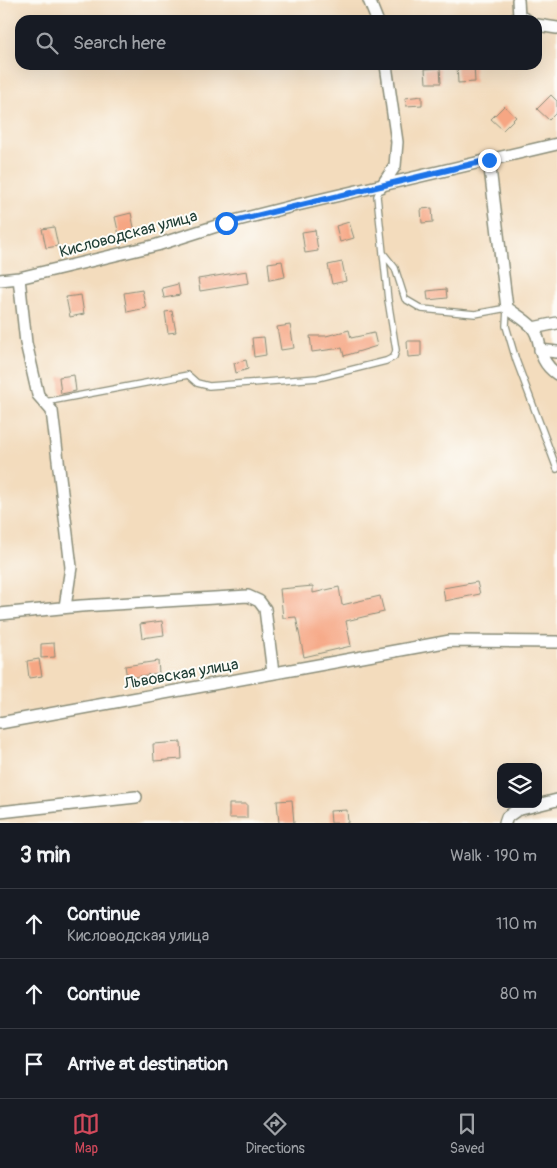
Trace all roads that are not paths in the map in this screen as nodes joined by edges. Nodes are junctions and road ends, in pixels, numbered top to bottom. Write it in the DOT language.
graph roads {
  1 [pos="518,0"];
  2 [pos="371,1"];
  3 [pos="375,15"];
  4 [pos="520,15"];
  5 [pos="542,26"];
  6 [pos="557,28"];
  7 [pos="387,70"];
  8 [pos="557,144"];
  9 [pos="489,160"];
  10 [pos="381,187"];
  11 [pos="383,253"];
  12 [pos="19,278"];
  13 [pos="0,280"];
  14 [pos="507,308"];
  15 [pos="557,324"];
  16 [pos="532,328"];
  17 [pos="540,350"];
  18 [pos="557,352"];
  19 [pos="557,374"];
  20 [pos="45,402"];
  21 [pos="557,470"];
  22 [pos="65,607"];
  23 [pos="0,614"];
  24 [pos="557,642"];
  25 [pos="273,673"];
  26 [pos="0,723"];
  27 [pos="136,797"];
  28 [pos="557,800"];
  29 [pos="0,812"];
  30 [pos="505,823"];
  1 -- 4 [label="street"];
  2 -- 3 [label="street"];
  5 -- 6 [label="street"];
  7 -- 10 [label="street"];
  8 -- 9 [label="street, Кисловодская улица"];
  9 -- 10 [label="street, Кисловодская улица"];
  9 -- 14 [label="street"];
  10 -- 11 [label="lane"];
  10 -- 12 [label="street, Кисловодская улица"];
  11 -- 14 [label="lane"];
  11 -- 20 [label="lane"];
  12 -- 13 [label="street, Кисловодская улица"];
  12 -- 20 [label="street"];
  14 -- 16 [label="street"];
  14 -- 21 [label="lane"];
  15 -- 16 [label="street"];
  16 -- 17 [label="street"];
  17 -- 18 [label="street"];
  17 -- 19 [label="street"];
  20 -- 22 [label="street"];
  22 -- 23 [label="street"];
  22 -- 25 [label="street"];
  24 -- 25 [label="street, Львовская улица"];
  25 -- 26 [label="street, Львовская улица"];
  27 -- 29 [label="street"];
  28 -- 30 [label="street"];
}
